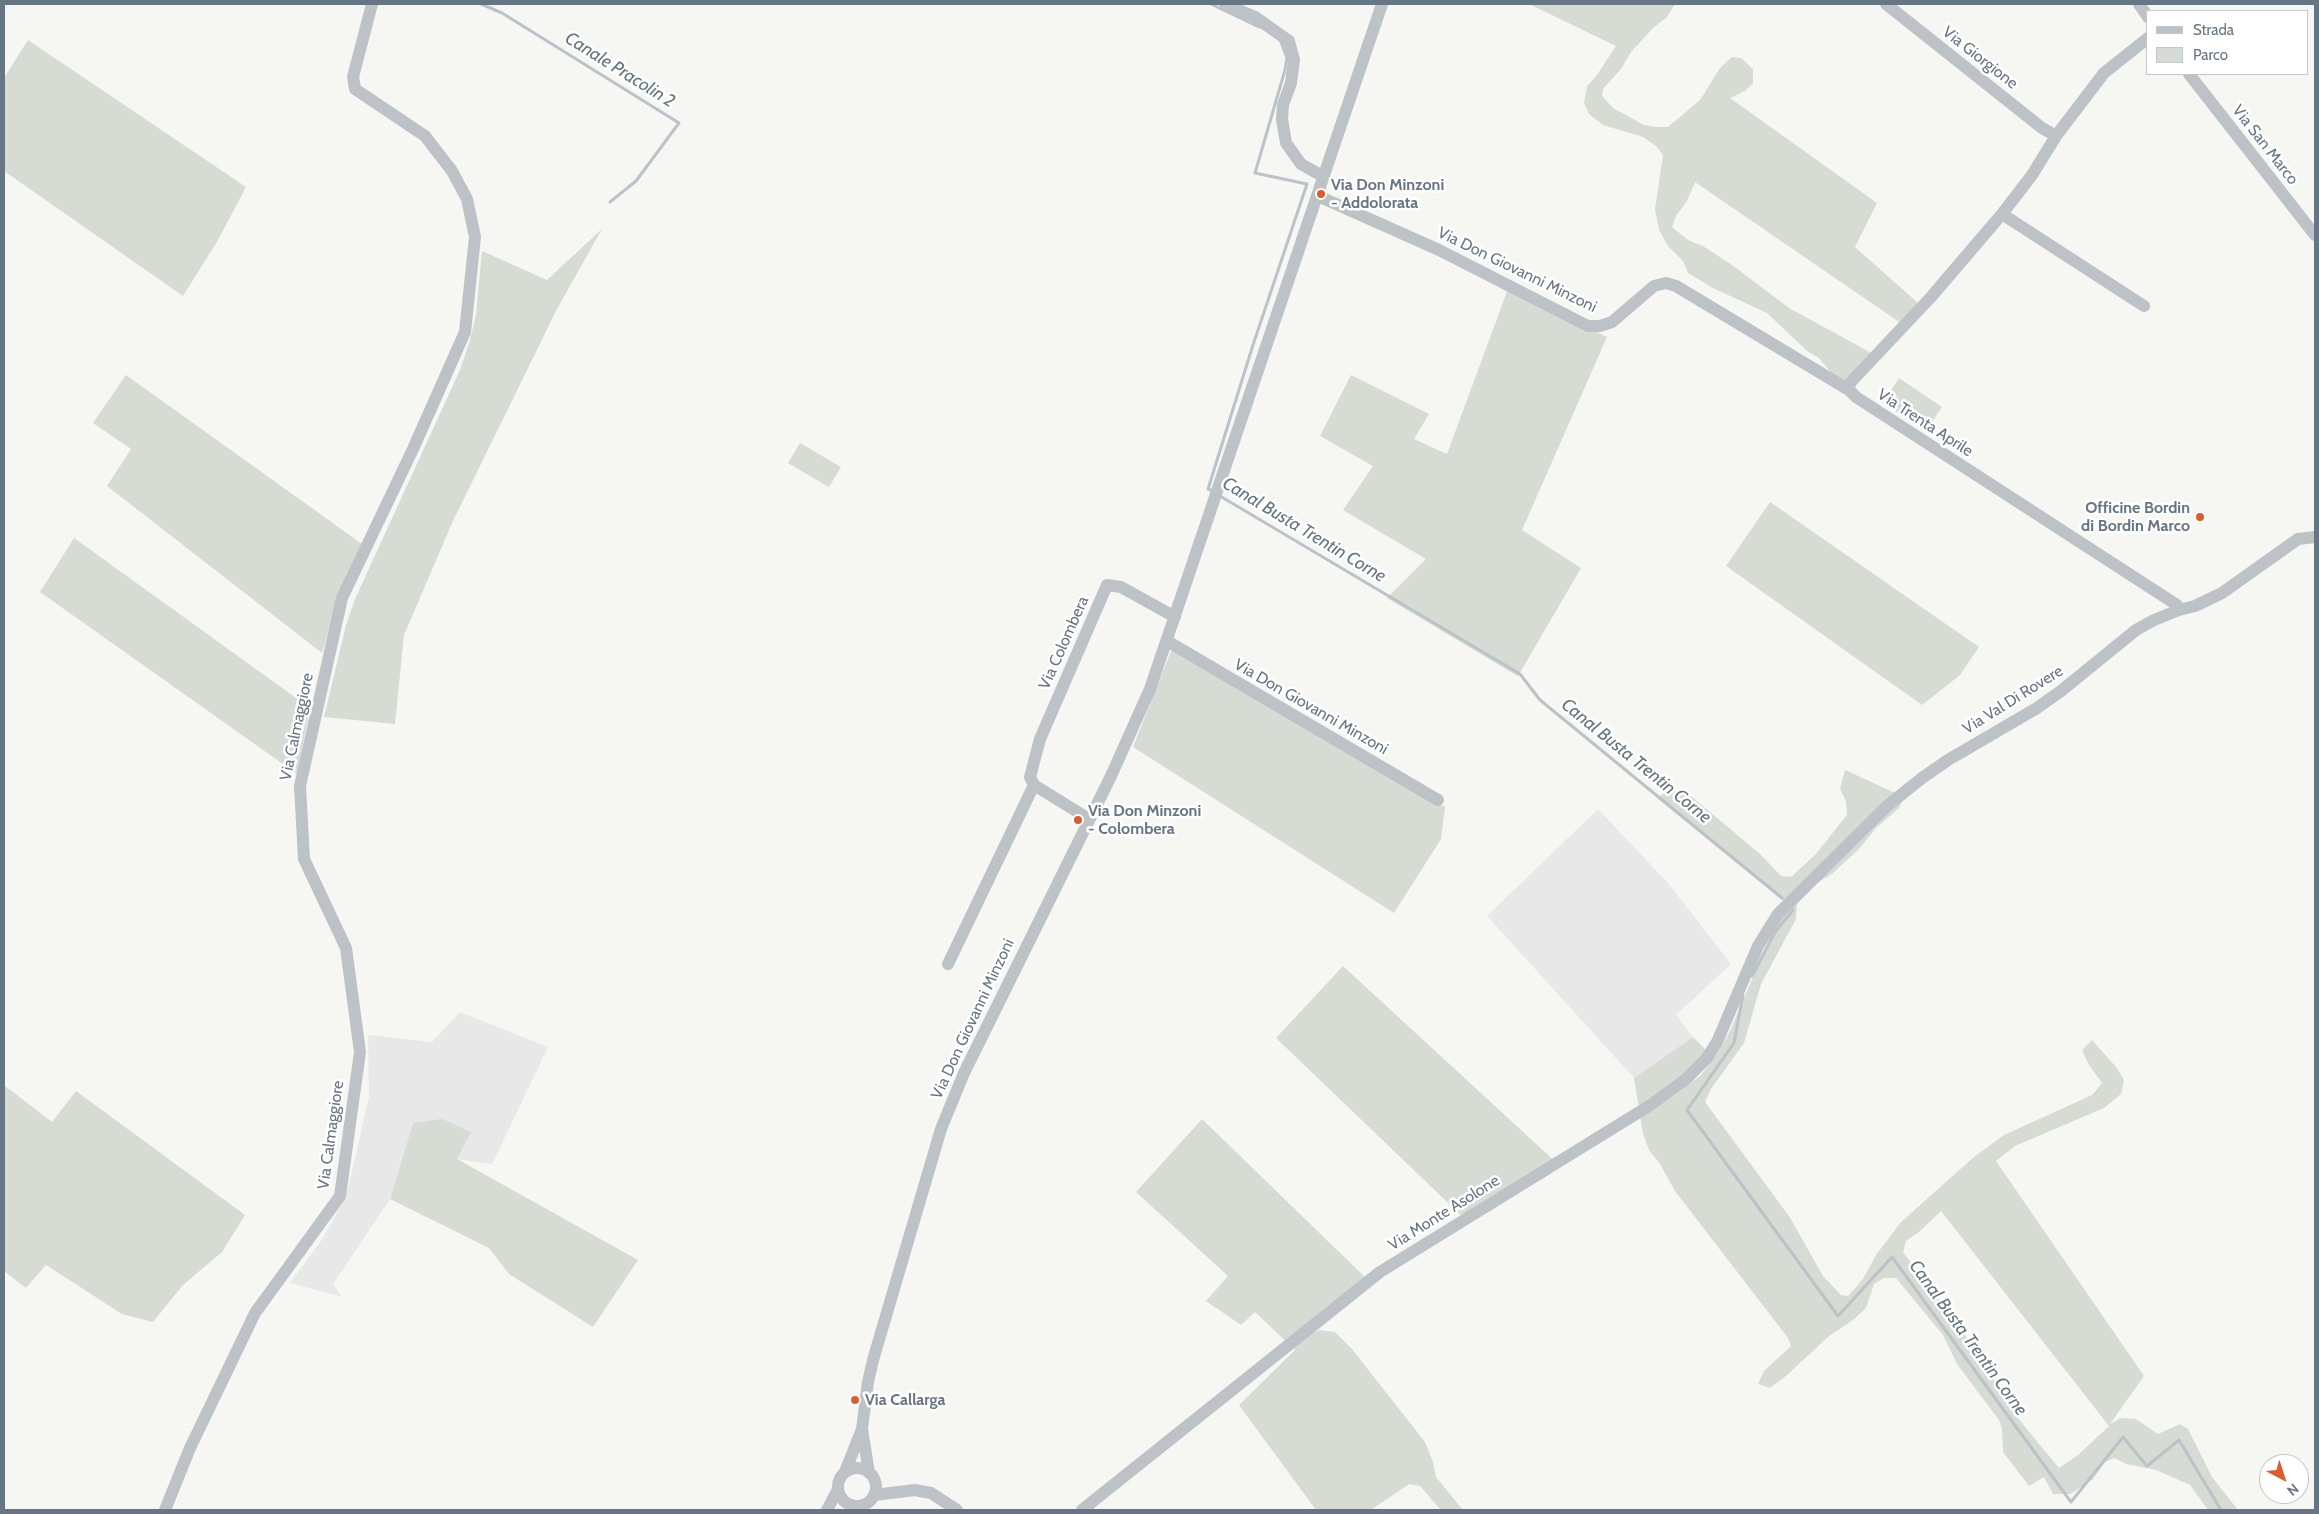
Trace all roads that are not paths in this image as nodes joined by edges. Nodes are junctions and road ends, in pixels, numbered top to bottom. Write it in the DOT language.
graph roads {
  1 [pos="372,4"];
  2 [pos="1226,4"];
  3 [pos="1382,4"];
  4 [pos="1886,4"];
  5 [pos="2146,40"];
  6 [pos="2190,75"];
  7 [pos="2056,136"];
  8 [pos="1324,176"];
  9 [pos="1318,196"];
  10 [pos="2002,214"];
  11 [pos="2315,235"];
  12 [pos="2144,306"];
  13 [pos="1849,390"];
  14 [pos="2315,538"];
  15 [pos="2178,610"];
  16 [pos="1175,617"];
  17 [pos="1167,641"];
  18 [pos="1034,785"];
  19 [pos="1438,800"];
  20 [pos="1090,819"];
  21 [pos="1778,914"];
  22 [pos="948,964"];
  23 [pos="862,1429"];
  24 [pos="844,1472"];
  25 [pos="869,1473"];
  26 [pos="838,1491"];
  27 [pos="873,1498"];
  28 [pos="851,1508"];
  29 [pos="165,1510"];
  30 [pos="827,1510"];
  31 [pos="957,1510"];
  32 [pos="1082,1510"];
  1 -- 29 [label="street, Via Calmaggiore"];
  2 -- 8 [label="street"];
  3 -- 8 [label="street, Via Don Giovanni Minzoni"];
  4 -- 7 [label="street, Via Giorgione"];
  5 -- 7 [label="street"];
  6 -- 11 [label="street, Via San Marco"];
  7 -- 10 [label="street"];
  8 -- 9 [label="street, Via Don Giovanni Minzoni"];
  9 -- 13 [label="street, Via Don Giovanni Minzoni"];
  9 -- 16 [label="street, Via Don Giovanni Minzoni"];
  10 -- 12 [label="street"];
  10 -- 13 [label="street"];
  13 -- 15 [label="street, Via Trenta Aprile"];
  14 -- 15 [label="street, Via Val Di Rovere"];
  15 -- 21 [label="street, Via Val Di Rovere"];
  16 -- 17 [label="street, Via Don Giovanni Minzoni"];
  16 -- 18 [label="street, Via Colombera"];
  17 -- 19 [label="street, Via Don Giovanni Minzoni"];
  17 -- 20 [label="street, Via Don Giovanni Minzoni"];
  18 -- 20 [label="street"];
  18 -- 22 [label="street, Via Colombera"];
  20 -- 23 [label="street, Via Don Giovanni Minzoni"];
  21 -- 32 [label="street, Via Monte Asolone"];
  23 -- 24 [label="street"];
  23 -- 25 [label="street"];
  24 -- 25 [label="street"];
  24 -- 26 [label="street"];
  25 -- 27 [label="street"];
  26 -- 28 [label="street"];
  26 -- 30 [label="street"];
  27 -- 28 [label="street"];
  27 -- 31 [label="street"];
}
